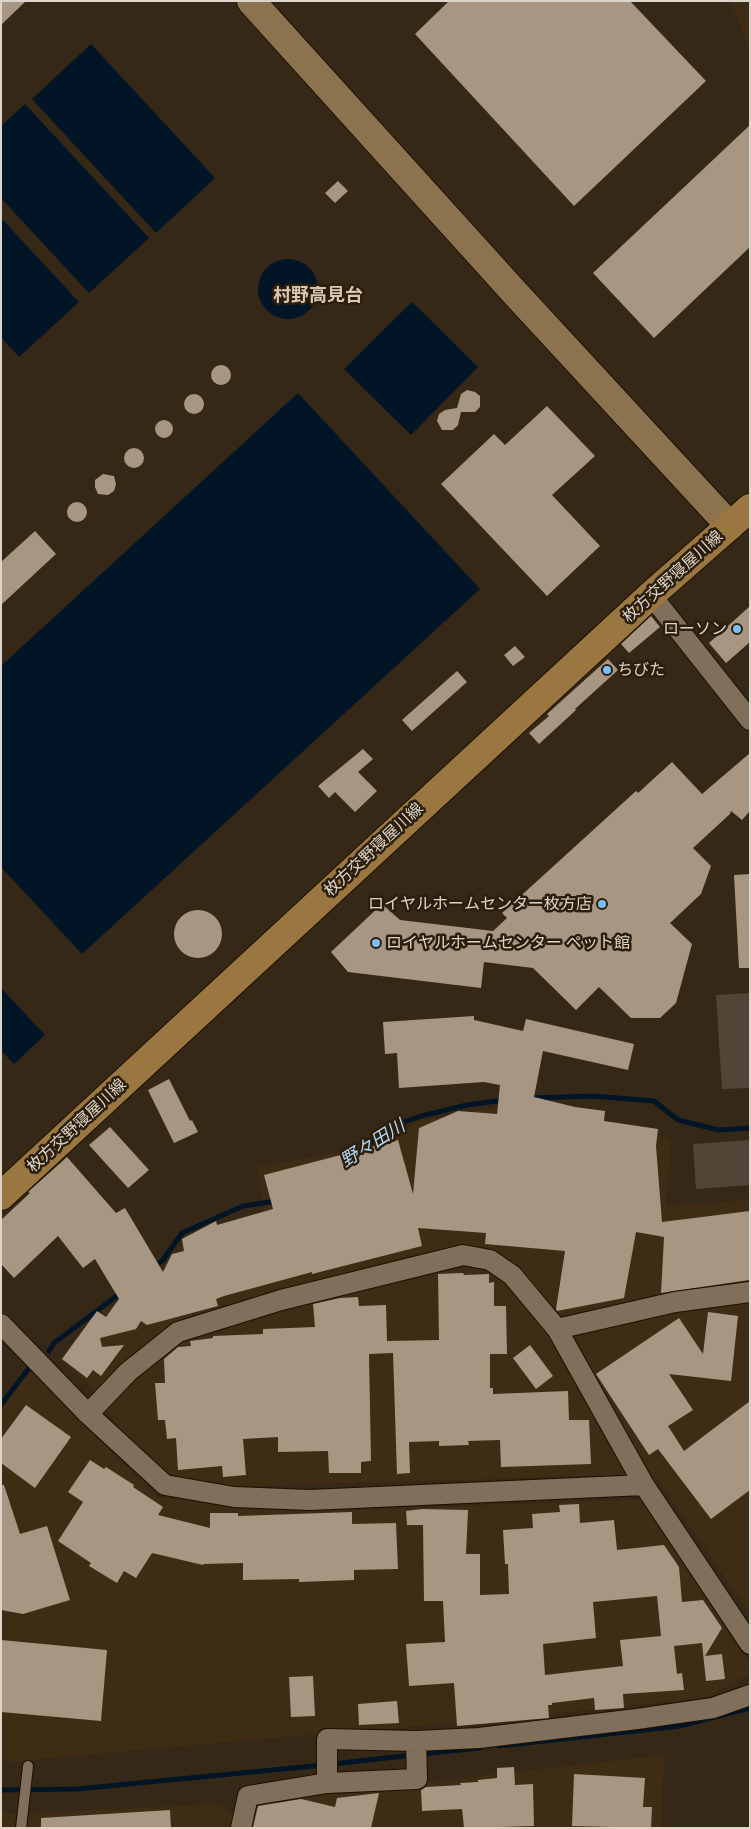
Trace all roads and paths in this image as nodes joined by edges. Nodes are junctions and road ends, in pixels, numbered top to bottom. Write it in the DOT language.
graph roads {
  1 [pos="251,1"];
  2 [pos="750,508"];
  3 [pos="730,526"];
  4 [pos="650,595"];
  5 [pos="750,720"];
  6 [pos="1,1196"];
  7 [pos="750,1292"];
  8 [pos="1,1324"];
  9 [pos="557,1329"];
  10 [pos="88,1414"];
  11 [pos="644,1485"];
  12 [pos="750,1644"];
  13 [pos="750,1695"];
  14 [pos="416,1744"];
  15 [pos="28,1766"];
  16 [pos="327,1779"];
  17 [pos="21,1828"];
  18 [pos="241,1828"];
  1 -- 3 [label="street"];
  2 -- 3 [label="main road, 枚方交野寝屋川線"];
  3 -- 4 [label="main road, 枚方交野寝屋川線"];
  4 -- 5 [label="street"];
  4 -- 6 [label="main road, 枚方交野寝屋川線"];
  7 -- 9 [label="street"];
  8 -- 10 [label="street"];
  9 -- 10 [label="street"];
  9 -- 11 [label="street"];
  10 -- 11 [label="street"];
  11 -- 12 [label="street"];
  13 -- 14 [label="street"];
  14 -- 16 [label="street"];
  14 -- 16 [label="street"];
  15 -- 17 [label="lane"];
  16 -- 18 [label="street"];
}
